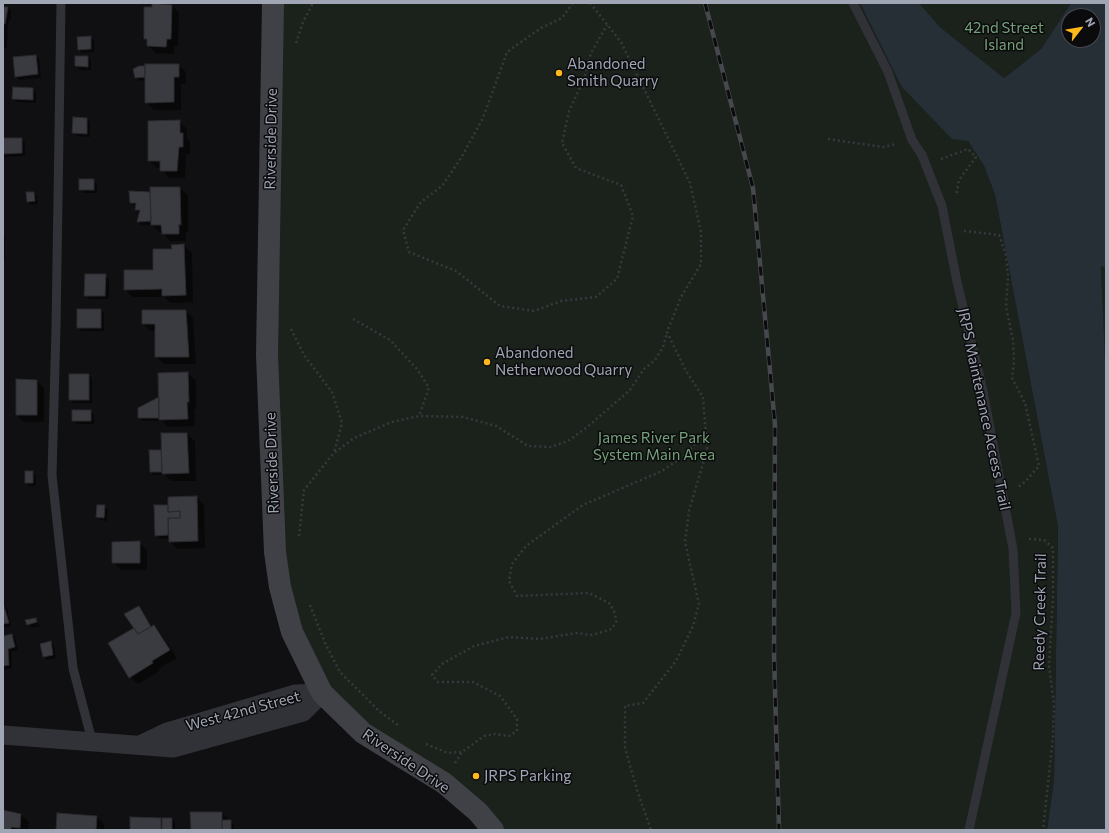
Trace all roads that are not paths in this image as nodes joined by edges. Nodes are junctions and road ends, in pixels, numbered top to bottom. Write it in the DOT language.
graph roads {
  1 [pos="61,3"];
  2 [pos="273,3"];
  3 [pos="853,3"];
  4 [pos="322,693"];
  5 [pos="3,735"];
  6 [pos="92,741"];
  7 [pos="493,830"];
  8 [pos="969,830"];
  1 -- 6 [label="lane"];
  2 -- 4 [label="street, Riverside Drive"];
  3 -- 8 [label="lane, JRPS Maintenance Access Trail"];
  4 -- 6 [label="street, West 42nd Street"];
  4 -- 7 [label="street, Riverside Drive"];
  5 -- 6 [label="street, West 42nd Street"];
}
